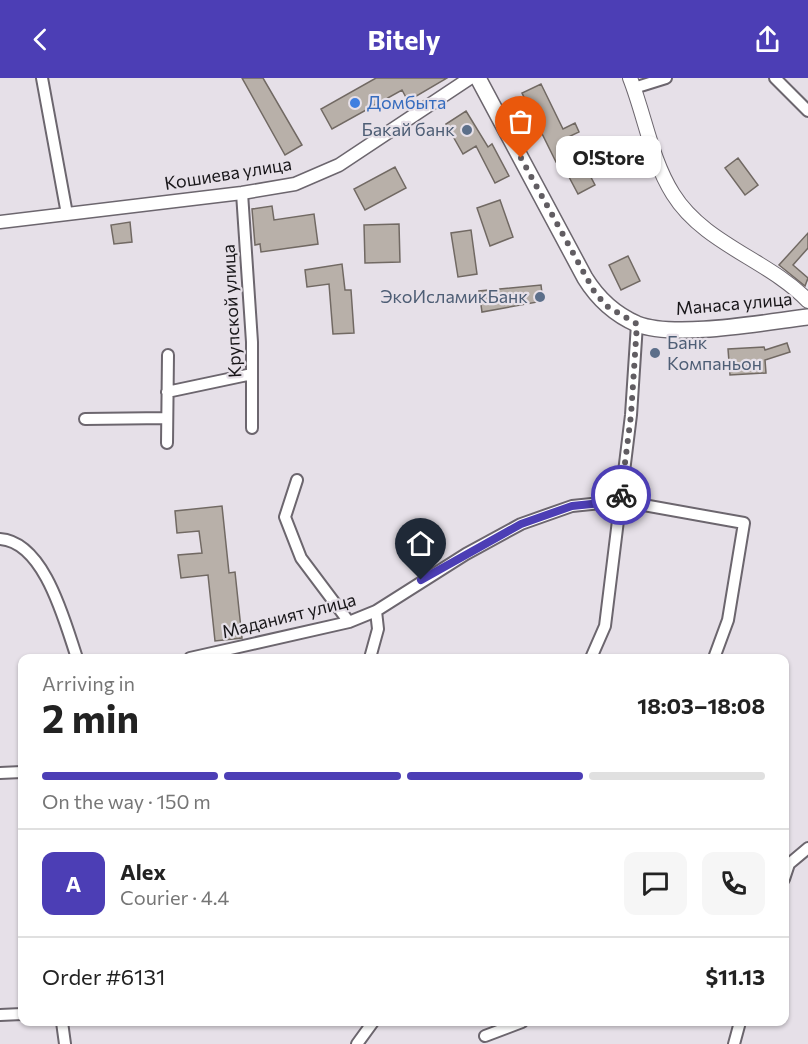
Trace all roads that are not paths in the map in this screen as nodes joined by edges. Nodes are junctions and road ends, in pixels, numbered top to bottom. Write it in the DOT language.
graph roads {
  1 [pos="42,78"];
  2 [pos="470,78"];
  3 [pos="478,78"];
  4 [pos="666,78"];
  5 [pos="775,78"];
  6 [pos="632,83"];
  7 [pos="808,110"];
  8 [pos="242,193"];
  9 [pos="67,214"];
  10 [pos="0,222"];
  11 [pos="808,301"];
  12 [pos="808,317"];
  13 [pos="637,324"];
  14 [pos="168,355"];
  15 [pos="252,374"];
  16 [pos="168,392"];
  17 [pos="167,418"];
  18 [pos="85,419"];
  19 [pos="252,428"];
  20 [pos="167,443"];
  21 [pos="297,480"];
  22 [pos="621,501"];
  23 [pos="0,539"];
  24 [pos="376,611"];
  25 [pos="349,622"];
  26 [pos="76,654"];
  27 [pos="205,654"];
  28 [pos="371,654"];
  29 [pos="593,654"];
  30 [pos="715,654"];
  31 [pos="18,772"];
  32 [pos="0,773"];
  33 [pos="808,848"];
  34 [pos="789,864"];
  35 [pos="18,1014"];
  36 [pos="0,1015"];
  37 [pos="63,1026"];
  38 [pos="370,1026"];
  39 [pos="511,1026"];
  40 [pos="739,1026"];
  41 [pos="485,1036"];
  42 [pos="65,1044"];
  43 [pos="357,1044"];
  44 [pos="734,1044"];
  1 -- 9 [label="street"];
  2 -- 8 [label="street, Кошиева улица"];
  3 -- 13 [label="main road, Манаса улица"];
  4 -- 6 [label="street"];
  5 -- 7 [label="street"];
  6 -- 11 [label="main road"];
  8 -- 9 [label="street, Кошиева улица"];
  8 -- 15 [label="street, Крупской улица"];
  9 -- 10 [label="street, Кошиева улица"];
  12 -- 13 [label="main road, Манаса улица"];
  13 -- 22 [label="street"];
  14 -- 16 [label="street"];
  15 -- 16 [label="street"];
  15 -- 19 [label="street, Крупской улица"];
  16 -- 17 [label="street"];
  17 -- 18 [label="street"];
  17 -- 20 [label="street"];
  21 -- 25 [label="street"];
  22 -- 24 [label="street, Маданият улица"];
  22 -- 29 [label="street"];
  22 -- 30 [label="street, Маданият улица"];
  23 -- 26 [label="street"];
  24 -- 25 [label="street, Маданият улица"];
  24 -- 28 [label="street"];
  25 -- 27 [label="street, Маданият улица"];
  31 -- 32 [label="street"];
  33 -- 34 [label="street"];
  35 -- 36 [label="street"];
  37 -- 42 [label="street"];
  38 -- 43 [label="street"];
  39 -- 41 [label="street"];
  40 -- 44 [label="street"];
}
